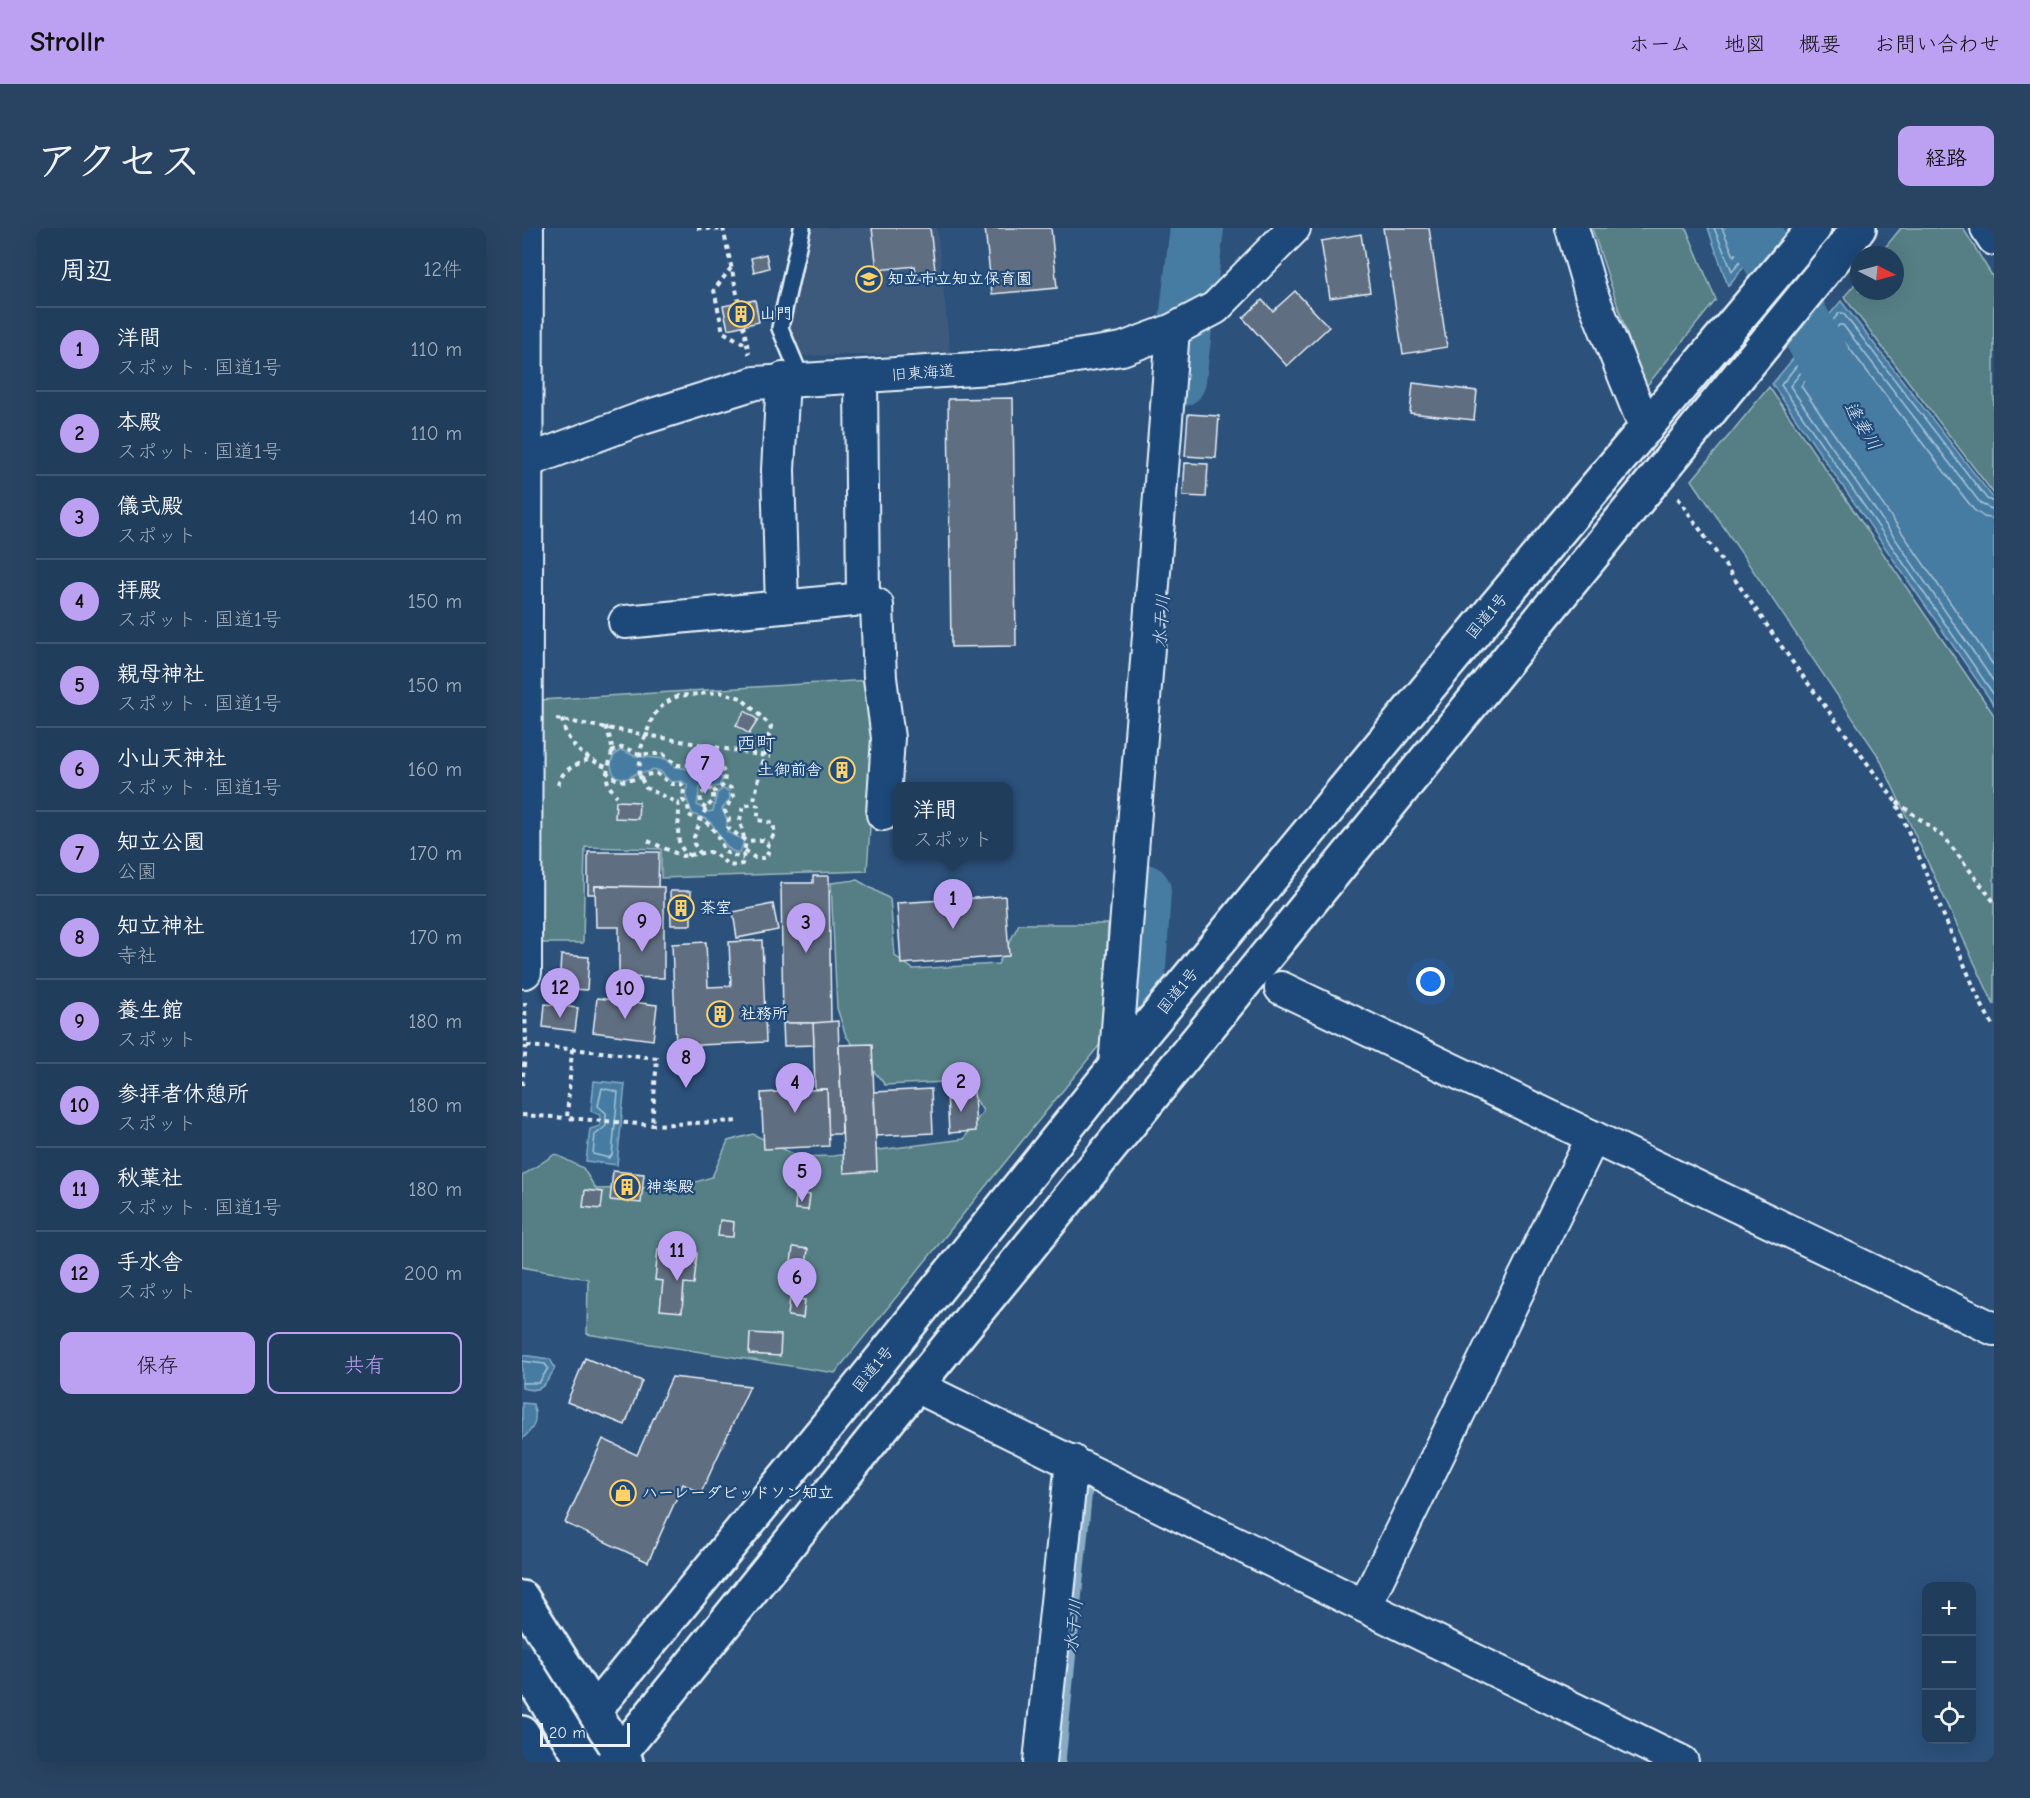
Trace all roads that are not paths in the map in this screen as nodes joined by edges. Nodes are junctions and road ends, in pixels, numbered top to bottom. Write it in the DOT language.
graph roads {
  1 [pos="527,228"];
  2 [pos="802,228"];
  3 [pos="1294,228"];
  4 [pos="1572,228"];
  5 [pos="1814,228"];
  6 [pos="1859,228"];
  7 [pos="1988,228"];
  8 [pos="1994,239"];
  9 [pos="1185,324"];
  10 [pos="861,378"];
  11 [pos="792,379"];
  12 [pos="1652,421"];
  13 [pos="525,463"];
  14 [pos="863,599"];
  15 [pos="782,607"];
  16 [pos="625,622"];
  17 [pos="524,718"];
  18 [pos="883,814"];
  19 [pos="524,972"];
  20 [pos="1281,988"];
  21 [pos="1116,1067"];
  22 [pos="1593,1137"];
  23 [pos="1994,1329"];
  24 [pos="915,1386"];
  25 [pos="1072,1461"];
  26 [pos="522,1598"];
  27 [pos="1365,1605"];
  28 [pos="522,1663"];
  29 [pos="592,1710"];
  30 [pos="522,1733"];
  31 [pos="620,1759"];
  32 [pos="540,1762"];
  33 [pos="552,1762"];
  34 [pos="584,1762"];
  35 [pos="1040,1762"];
  36 [pos="1682,1762"];
  1 -- 13 [label="street"];
  2 -- 11 [label="lane"];
  3 -- 9 [label="street, 旧東海道"];
  4 -- 12 [label="street"];
  5 -- 12 [label="highway, 国道1号"];
  6 -- 24 [label="highway"];
  7 -- 8 [label="street"];
  9 -- 10 [label="street, 旧東海道"];
  9 -- 21 [label="street"];
  10 -- 11 [label="street, 旧東海道"];
  10 -- 14 [label="street"];
  11 -- 13 [label="street, 旧東海道"];
  11 -- 15 [label="street"];
  12 -- 21 [label="highway, 国道1号"];
  13 -- 17 [label="street"];
  14 -- 15 [label="street"];
  14 -- 18 [label="street"];
  15 -- 16 [label="street"];
  17 -- 19 [label="street"];
  20 -- 22 [label="street"];
  21 -- 29 [label="highway, 国道1号"];
  22 -- 23 [label="street"];
  22 -- 27 [label="street"];
  24 -- 25 [label="street"];
  24 -- 31 [label="highway"];
  25 -- 27 [label="street"];
  25 -- 35 [label="street"];
  26 -- 29 [label="highway"];
  27 -- 36 [label="street"];
  28 -- 34 [label="highway, bridge"];
  29 -- 31 [label="highway"];
  29 -- 33 [label="highway, 国道1号"];
  30 -- 32 [label="highway"];
}
